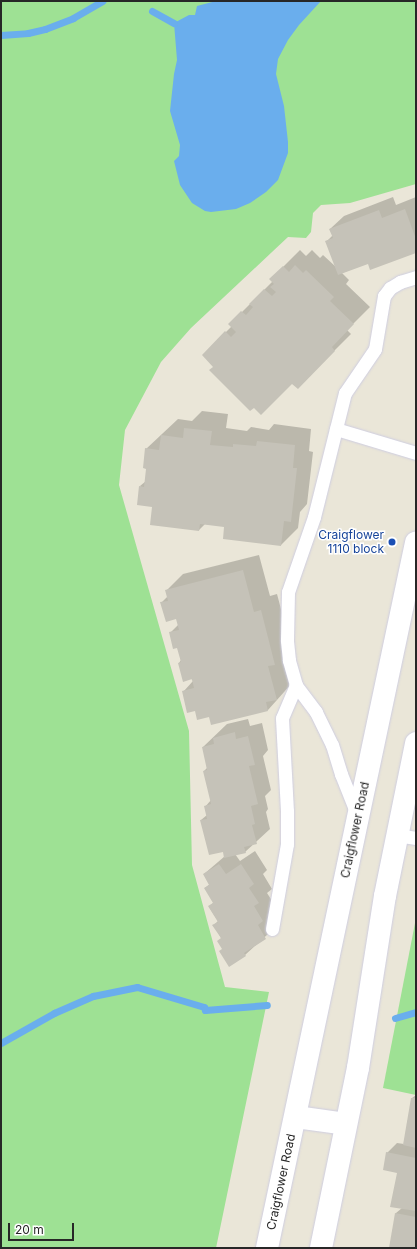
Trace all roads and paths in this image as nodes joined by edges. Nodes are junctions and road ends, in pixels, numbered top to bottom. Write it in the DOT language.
graph roads {
  1 [pos="416,277"];
  2 [pos="336,429"];
  3 [pos="416,453"];
  4 [pos="416,543"];
  5 [pos="296,686"];
  6 [pos="416,743"];
  7 [pos="358,815"];
  8 [pos="407,836"];
  9 [pos="272,929"];
  10 [pos="296,1117"];
  11 [pos="346,1124"];
  12 [pos="267,1248"];
  13 [pos="321,1248"];
  1 -- 2 [label="lane"];
  2 -- 3 [label="lane"];
  2 -- 5 [label="lane"];
  4 -- 7 [label="main road, Craigflower Road"];
  5 -- 7 [label="lane"];
  5 -- 9 [label="lane"];
  6 -- 8 [label="main road"];
  7 -- 10 [label="main road, Craigflower Road"];
  8 -- 11 [label="main road"];
  10 -- 11 [label="main road, Craigflower Road"];
  10 -- 12 [label="main road, Craigflower Road"];
  11 -- 13 [label="main road"];
}
